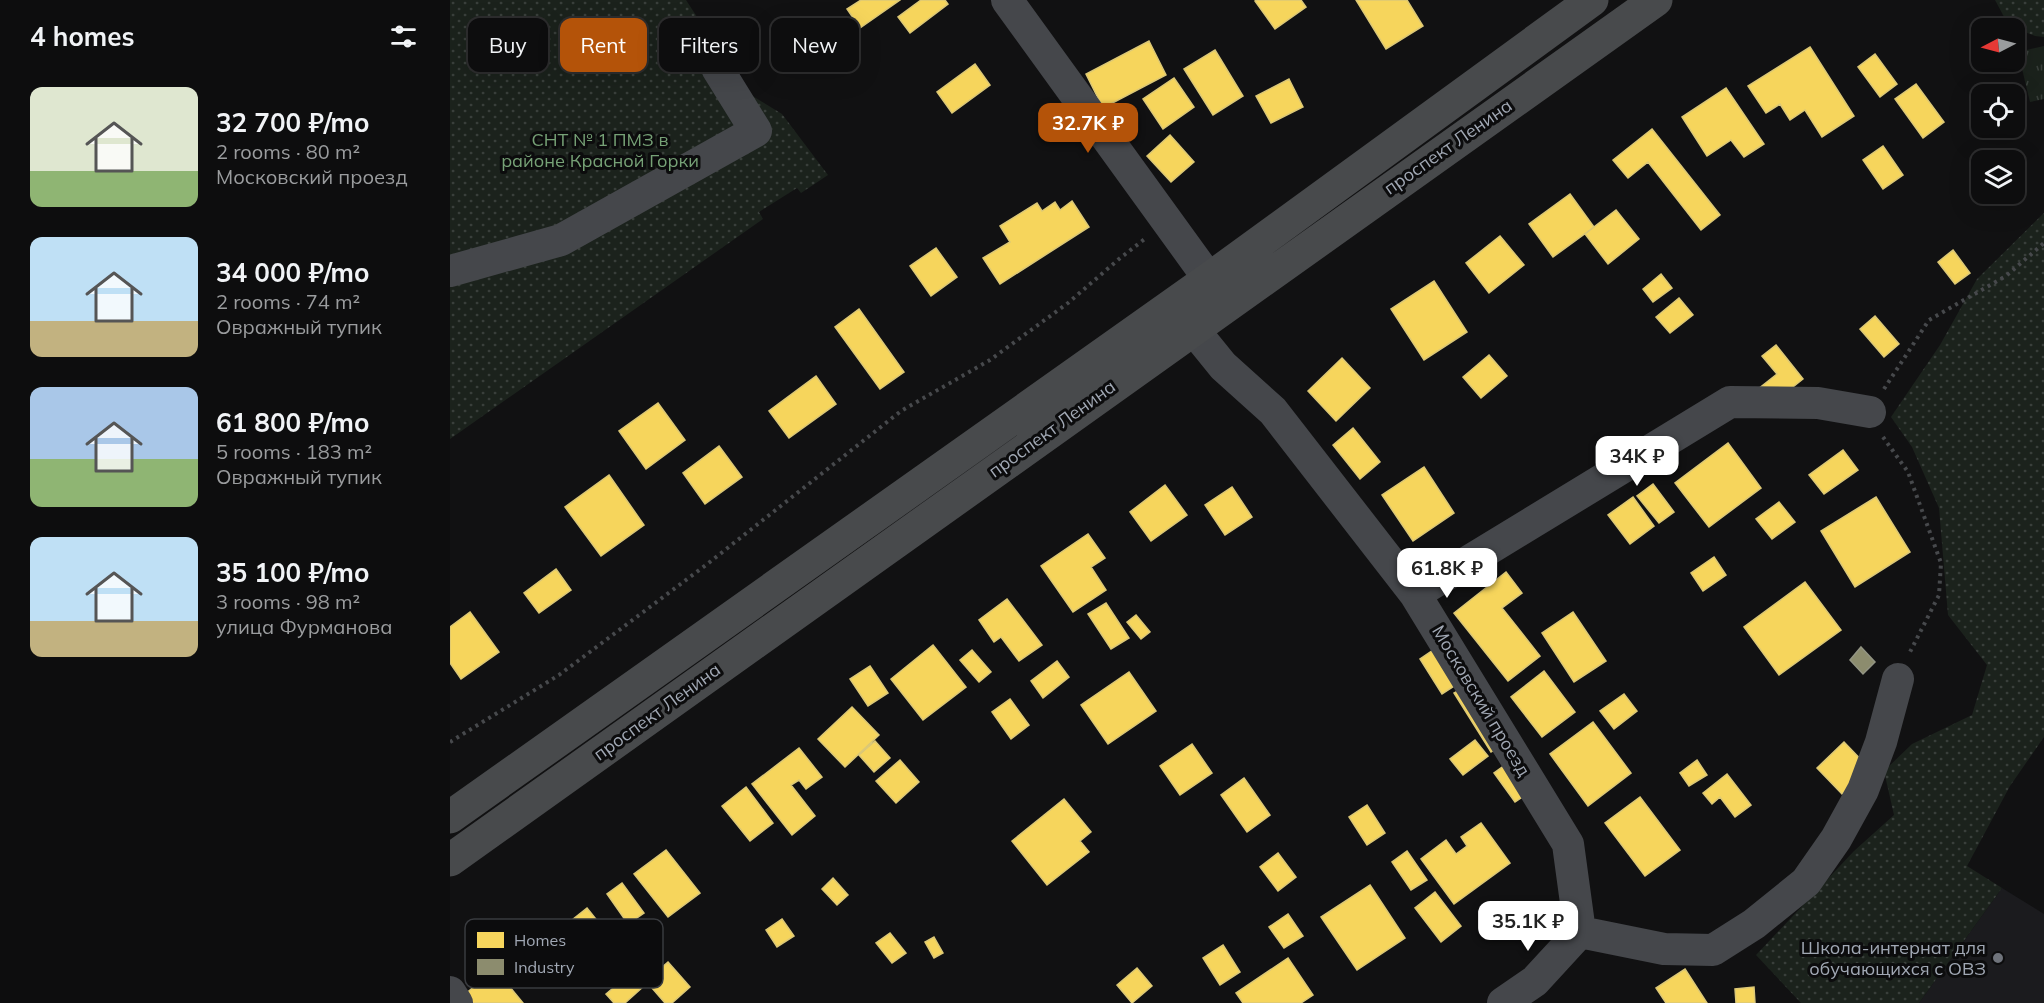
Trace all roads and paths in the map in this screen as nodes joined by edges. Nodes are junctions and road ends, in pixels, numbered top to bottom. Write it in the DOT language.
graph roads {
  1 [pos="1007,0"];
  2 [pos="1592,0"];
  3 [pos="1656,0"];
  4 [pos="719,72"];
  5 [pos="1168,221"];
  6 [pos="2044,243"];
  7 [pos="450,271"];
  8 [pos="1209,279"];
  9 [pos="1193,329"];
  10 [pos="1870,412"];
  11 [pos="1415,594"];
  12 [pos="1898,680"];
  13 [pos="450,742"];
  14 [pos="450,817"];
  15 [pos="450,860"];
  16 [pos="1580,932"];
  17 [pos="450,992"];
  18 [pos="457,1003"];
  19 [pos="1503,1003"];
  1 -- 5 [label="street"];
  2 -- 8 [label="main road, проспект Ленина"];
  3 -- 9 [label="main road, проспект Ленина"];
  4 -- 7 [label="street"];
  5 -- 8 [label="street"];
  5 -- 13 [label="path"];
  6 -- 10 [label="path"];
  8 -- 14 [label="main road, проспект Ленина"];
  9 -- 11 [label="street, Московский проезд"];
  9 -- 15 [label="main road, проспект Ленина"];
  10 -- 11 [label="street"];
  10 -- 12 [label="path"];
  11 -- 16 [label="street, Московский проезд"];
  12 -- 16 [label="street"];
  16 -- 19 [label="street"];
  17 -- 18 [label="street"];
}
